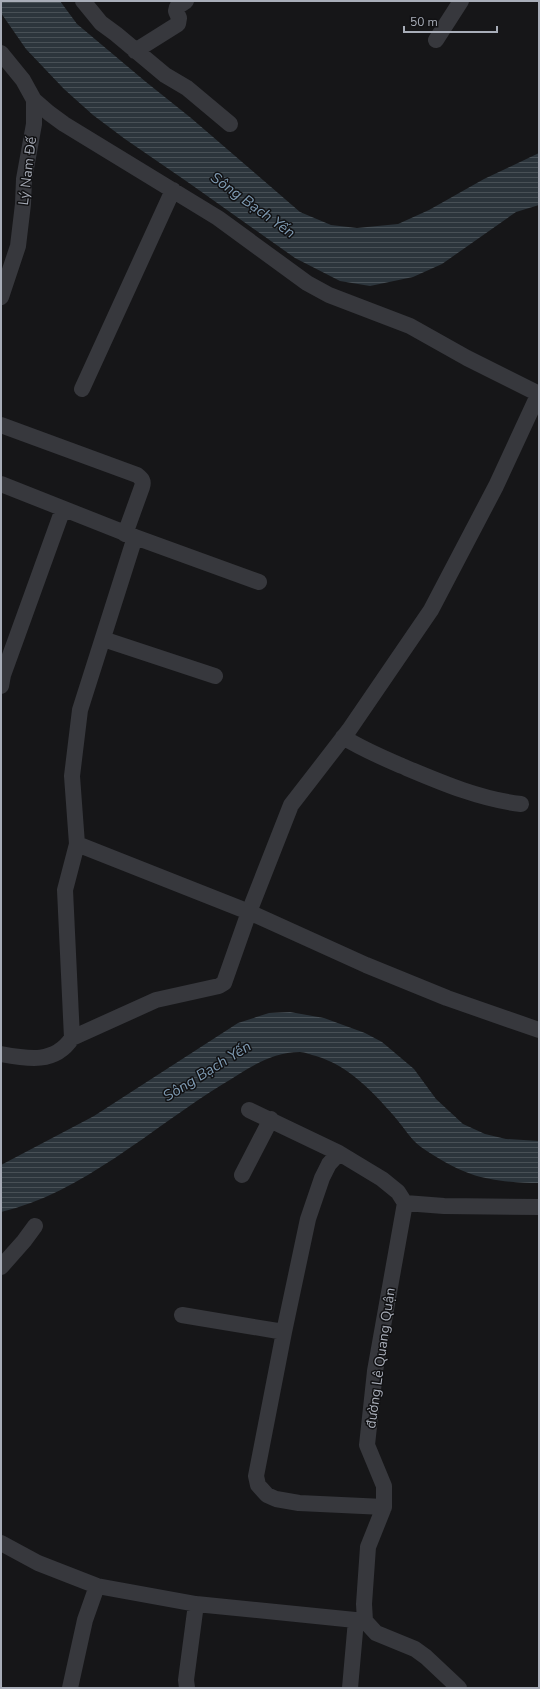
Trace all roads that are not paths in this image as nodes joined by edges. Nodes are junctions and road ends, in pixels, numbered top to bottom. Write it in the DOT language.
graph roads {
  1 [pos="83,1"];
  2 [pos="186,1"];
  3 [pos="461,1"];
  4 [pos="436,40"];
  5 [pos="135,51"];
  6 [pos="1,53"];
  7 [pos="34,100"];
  8 [pos="230,124"];
  9 [pos="173,190"];
  10 [pos="1,297"];
  11 [pos="82,389"];
  12 [pos="539,394"];
  13 [pos="1,425"];
  14 [pos="1,484"];
  15 [pos="63,509"];
  16 [pos="130,535"];
  17 [pos="259,582"];
  18 [pos="103,639"];
  19 [pos="214,676"];
  20 [pos="1,686"];
  21 [pos="344,737"];
  22 [pos="521,804"];
  23 [pos="77,844"];
  24 [pos="249,912"];
  25 [pos="539,1030"];
  26 [pos="72,1038"];
  27 [pos="1,1054"];
  28 [pos="249,1110"];
  29 [pos="271,1119"];
  30 [pos="339,1153"];
  31 [pos="242,1175"];
  32 [pos="405,1203"];
  33 [pos="539,1207"];
  34 [pos="35,1226"];
  35 [pos="1,1268"];
  36 [pos="182,1314"];
  37 [pos="284,1332"];
  38 [pos="384,1507"];
  39 [pos="1,1543"];
  40 [pos="97,1586"];
  41 [pos="196,1604"];
  42 [pos="361,1620"];
  43 [pos="70,1688"];
  44 [pos="187,1688"];
  45 [pos="350,1688"];
  46 [pos="459,1688"];
  1 -- 5 [label="street"];
  2 -- 5 [label="street"];
  3 -- 4 [label="street"];
  5 -- 8 [label="street"];
  6 -- 7 [label="street, Lý Nam Đế"];
  7 -- 9 [label="street"];
  7 -- 10 [label="street, Lý Nam Đế"];
  9 -- 11 [label="street"];
  9 -- 12 [label="street"];
  12 -- 21 [label="street"];
  13 -- 16 [label="street"];
  14 -- 15 [label="street"];
  15 -- 16 [label="street"];
  15 -- 20 [label="street"];
  16 -- 17 [label="street"];
  16 -- 18 [label="street"];
  18 -- 19 [label="street"];
  18 -- 23 [label="street"];
  21 -- 22 [label="street"];
  21 -- 24 [label="street"];
  23 -- 24 [label="street"];
  23 -- 26 [label="street"];
  24 -- 25 [label="street"];
  24 -- 26 [label="street"];
  26 -- 27 [label="street"];
  28 -- 29 [label="street"];
  29 -- 30 [label="street"];
  29 -- 31 [label="street"];
  30 -- 32 [label="street"];
  30 -- 37 [label="street"];
  32 -- 33 [label="street"];
  32 -- 38 [label="street, đường Lê Quang Quận"];
  34 -- 35 [label="street"];
  36 -- 37 [label="street"];
  37 -- 38 [label="street"];
  38 -- 42 [label="street, đường Lê Quang Quận"];
  39 -- 40 [label="street"];
  40 -- 41 [label="street"];
  40 -- 43 [label="street"];
  41 -- 42 [label="street"];
  41 -- 44 [label="street"];
  42 -- 45 [label="street, đường Lê Quang Quận"];
  42 -- 46 [label="street"];
}
